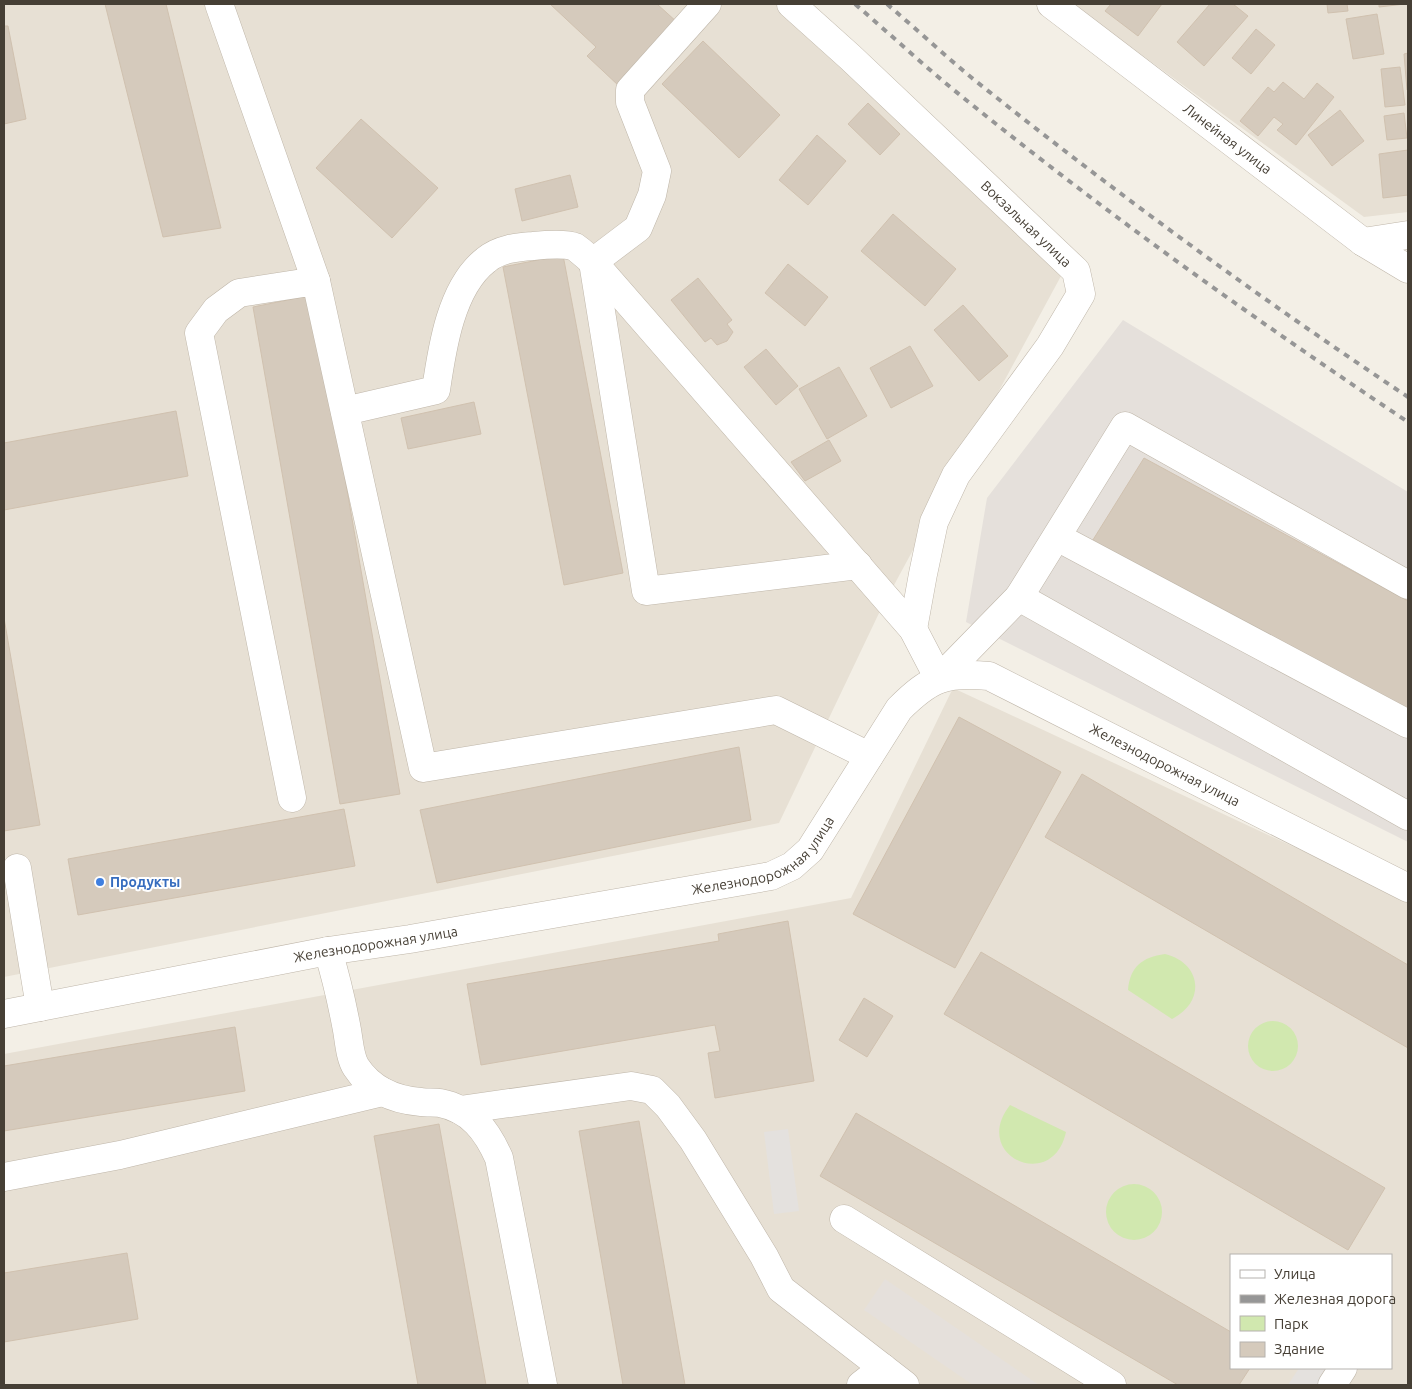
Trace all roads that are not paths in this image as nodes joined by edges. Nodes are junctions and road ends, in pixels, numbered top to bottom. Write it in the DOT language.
graph roads {
  1 [pos="219,4"];
  2 [pos="707,4"];
  3 [pos="791,4"];
  4 [pos="1051,4"];
  5 [pos="1408,235"];
  6 [pos="1363,242"];
  7 [pos="592,262"];
  8 [pos="1408,269"];
  9 [pos="316,281"];
  10 [pos="345,411"];
  11 [pos="1057,536"];
  12 [pos="858,565"];
  13 [pos="1408,585"];
  14 [pos="1019,597"];
  15 [pos="914,629"];
  16 [pos="939,679"];
  17 [pos="1408,724"];
  18 [pos="869,756"];
  19 [pos="292,798"];
  20 [pos="1408,816"];
  21 [pos="17,868"];
  22 [pos="1408,888"];
  23 [pos="328,951"];
  24 [pos="40,1007"];
  25 [pos="4,1014"];
  26 [pos="383,1092"];
  27 [pos="460,1110"];
  28 [pos="4,1177"];
  29 [pos="844,1219"];
  30 [pos="883,1368"];
  31 [pos="1343,1369"];
  32 [pos="543,1385"];
  33 [pos="861,1385"];
  34 [pos="905,1385"];
  35 [pos="1112,1385"];
  36 [pos="1332,1385"];
  1 -- 9 [label="street"];
  2 -- 7 [label="street"];
  3 -- 15 [label="street, Вокзальная улица"];
  4 -- 6 [label="street, Линейная улица"];
  5 -- 6 [label="street"];
  6 -- 8 [label="street, Линейная улица"];
  7 -- 10 [label="street"];
  7 -- 12 [label="street"];
  7 -- 12 [label="street"];
  9 -- 10 [label="street"];
  9 -- 19 [label="street"];
  10 -- 18 [label="street"];
  11 -- 13 [label="street"];
  11 -- 14 [label="street"];
  11 -- 17 [label="street"];
  12 -- 15 [label="street"];
  14 -- 16 [label="street"];
  14 -- 20 [label="street"];
  15 -- 16 [label="street"];
  16 -- 18 [label="street, Железнодорожная улица"];
  16 -- 22 [label="street, Железнодорожная улица"];
  18 -- 23 [label="street, Железнодорожная улица"];
  21 -- 24 [label="street"];
  23 -- 24 [label="street, Железнодорожная улица"];
  23 -- 26 [label="street"];
  24 -- 25 [label="street, Железнодорожная улица"];
  26 -- 27 [label="street"];
  26 -- 28 [label="street"];
  27 -- 30 [label="street"];
  27 -- 32 [label="street"];
  29 -- 35 [label="street"];
  30 -- 33 [label="street"];
  30 -- 34 [label="street"];
  31 -- 36 [label="street"];
}
